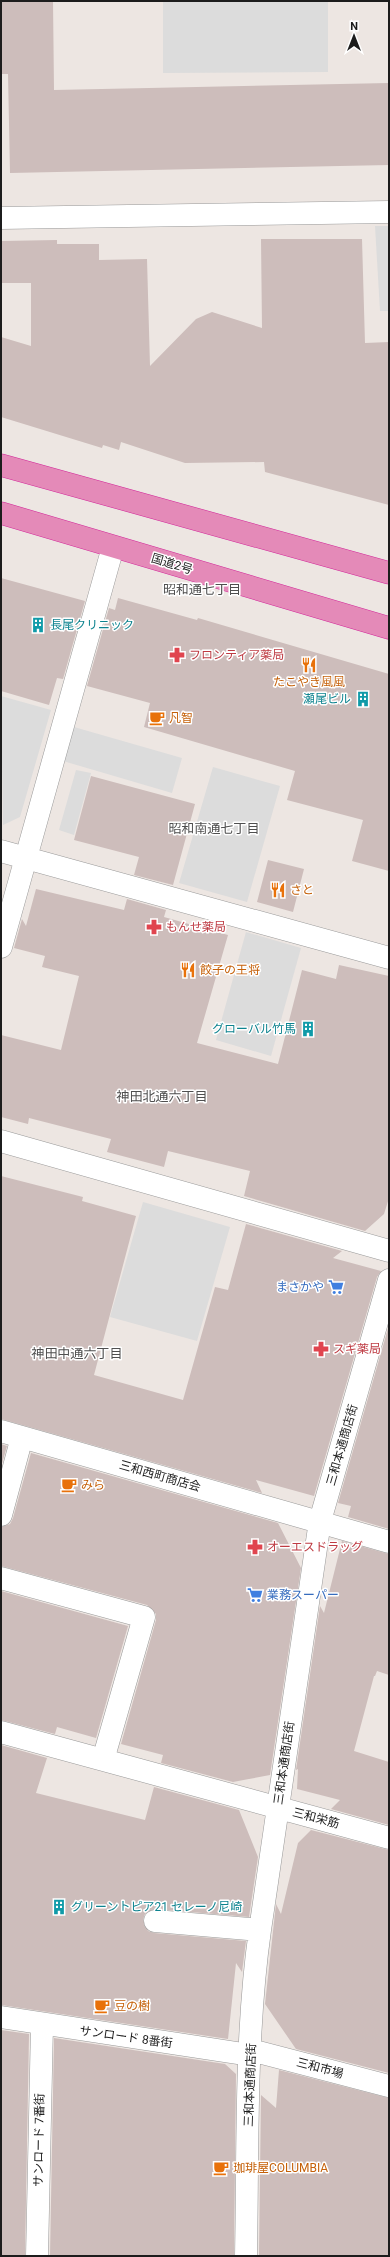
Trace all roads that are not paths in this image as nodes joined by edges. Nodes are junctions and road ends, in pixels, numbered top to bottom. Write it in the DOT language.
graph roads {
  1 [pos="389,212"];
  2 [pos="1,218"];
  3 [pos="1,465"];
  4 [pos="1,513"];
  5 [pos="113,547"];
  6 [pos="389,573"];
  7 [pos="389,628"];
  8 [pos="1,851"];
  9 [pos="27,859"];
  10 [pos="1,946"];
  11 [pos="389,958"];
  12 [pos="1,1141"];
  13 [pos="389,1251"];
  14 [pos="389,1280"];
  15 [pos="1,1431"];
  16 [pos="22,1437"];
  17 [pos="1,1515"];
  18 [pos="320,1521"];
  19 [pos="389,1542"];
  20 [pos="1,1578"];
  21 [pos="1,1732"];
  22 [pos="103,1760"];
  23 [pos="277,1808"];
  24 [pos="389,1838"];
  25 [pos="155,1921"];
  26 [pos="260,1930"];
  27 [pos="1,2017"];
  28 [pos="42,2024"];
  29 [pos="251,2052"];
  30 [pos="389,2086"];
  31 [pos="37,2256"];
  32 [pos="246,2256"];
  1 -- 2 [label="street"];
  3 -- 6 [label="highway"];
  4 -- 5 [label="highway, 国道2号"];
  5 -- 7 [label="highway, 国道2号"];
  5 -- 9 [label="street"];
  8 -- 9 [label="street"];
  9 -- 10 [label="street"];
  9 -- 11 [label="street"];
  12 -- 13 [label="street"];
  14 -- 18 [label="street, 三和本通商店街"];
  15 -- 16 [label="street, 三和西町商店会"];
  16 -- 17 [label="street"];
  16 -- 18 [label="street, 三和西町商店会"];
  18 -- 19 [label="street, 三和西町商店会"];
  18 -- 23 [label="street, 三和本通商店街"];
  20 -- 22 [label="street"];
  21 -- 22 [label="street, 三和栄筋"];
  22 -- 23 [label="street, 三和栄筋"];
  23 -- 24 [label="street, 三和栄筋"];
  23 -- 26 [label="street, 三和本通商店街"];
  25 -- 26 [label="street"];
  26 -- 29 [label="street, 三和本通商店街"];
  27 -- 28 [label="street, サンロード 8番街"];
  28 -- 29 [label="street, サンロード 8番街"];
  28 -- 31 [label="street, サンロード 7番街"];
  29 -- 30 [label="street, 三和市場"];
  29 -- 32 [label="street, 三和本通商店街"];
}
